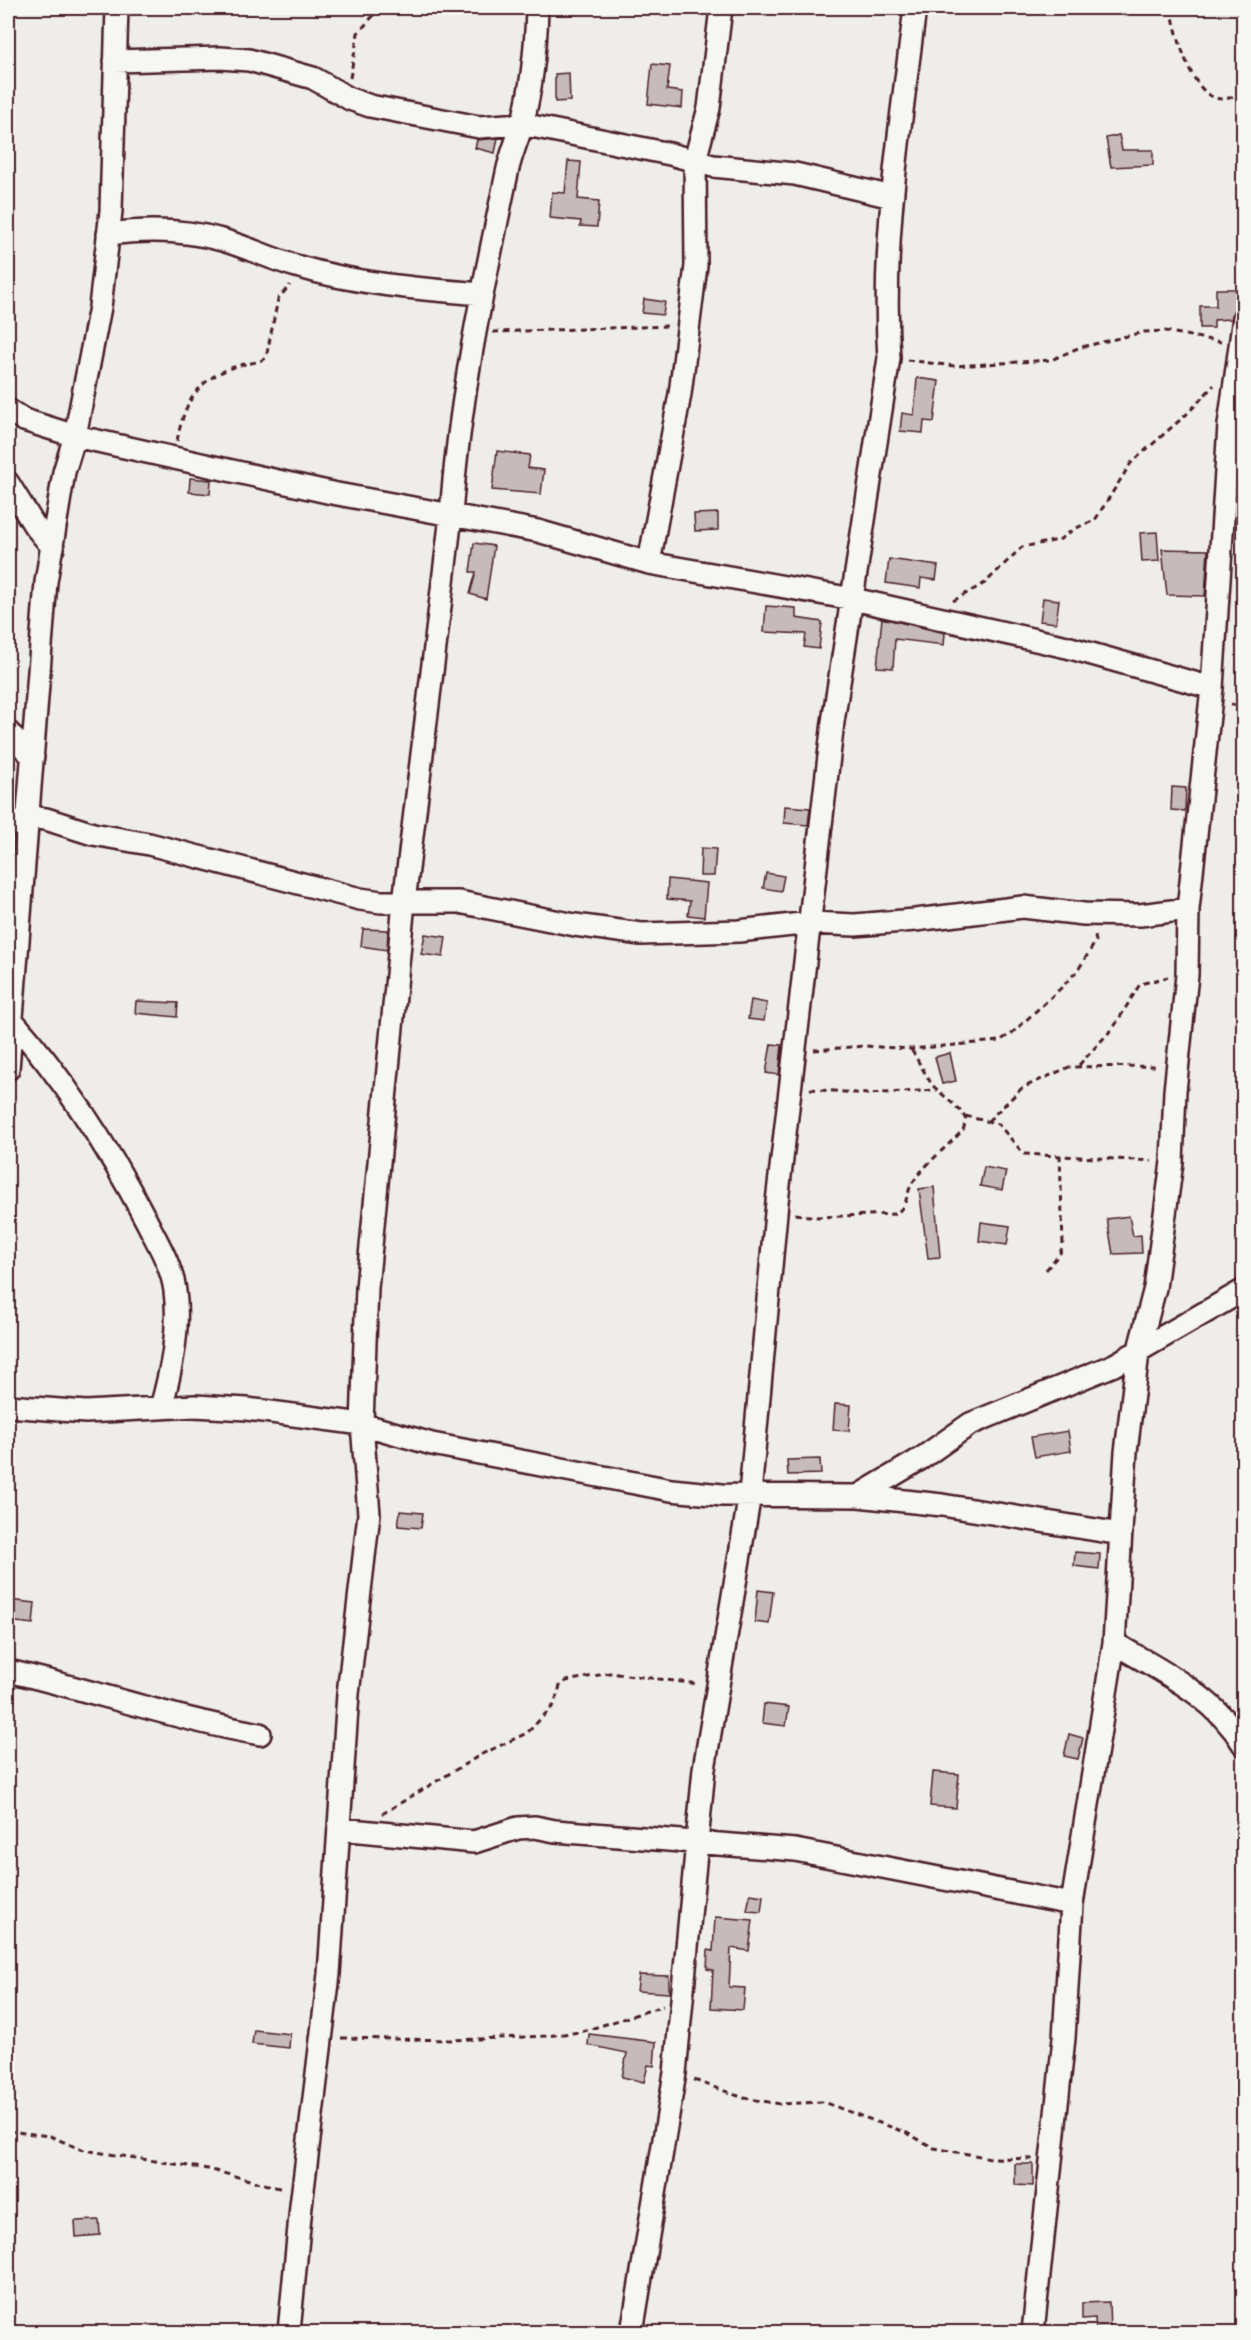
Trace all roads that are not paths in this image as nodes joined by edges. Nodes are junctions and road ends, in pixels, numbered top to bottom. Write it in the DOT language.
graph roads {
  1 [pos="117,8"];
  2 [pos="537,8"];
  3 [pos="721,8"];
  4 [pos="915,8"];
  5 [pos="115,61"];
  6 [pos="522,124"];
  7 [pos="695,160"];
  8 [pos="892,197"];
  9 [pos="108,234"];
  10 [pos="482,294"];
  11 [pos="1244,317"];
  12 [pos="8,411"];
  13 [pos="75,436"];
  14 [pos="8,483"];
  15 [pos="452,516"];
  16 [pos="53,548"];
  17 [pos="649,563"];
  18 [pos="853,598"];
  19 [pos="1212,688"];
  20 [pos="8,732"];
  21 [pos="33,757"];
  22 [pos="17,823"];
  23 [pos="404,902"];
  24 [pos="1188,909"];
  25 [pos="810,922"];
  26 [pos="11,1019"];
  27 [pos="8,1069"];
  28 [pos="1244,1290"];
  29 [pos="1138,1353"];
  30 [pos="8,1406"];
  31 [pos="161,1408"];
  32 [pos="362,1424"];
  33 [pos="750,1494"];
  34 [pos="858,1496"];
  35 [pos="1121,1534"];
  36 [pos="1114,1643"];
  37 [pos="8,1671"];
  38 [pos="260,1734"];
  39 [pos="1244,1745"];
  40 [pos="340,1829"];
  41 [pos="698,1843"];
  42 [pos="1072,1904"];
  43 [pos="289,2332"];
  44 [pos="632,2332"];
  45 [pos="1033,2332"];
  1 -- 5 [label="street"];
  2 -- 6 [label="street"];
  3 -- 7 [label="street"];
  4 -- 8 [label="street"];
  5 -- 6 [label="street"];
  5 -- 9 [label="street"];
  6 -- 7 [label="street"];
  6 -- 10 [label="street"];
  7 -- 8 [label="street"];
  7 -- 17 [label="street"];
  8 -- 18 [label="street"];
  9 -- 10 [label="street"];
  9 -- 13 [label="street"];
  10 -- 15 [label="street"];
  11 -- 19 [label="street"];
  12 -- 13 [label="street"];
  13 -- 15 [label="street"];
  13 -- 16 [label="street"];
  14 -- 16 [label="street"];
  15 -- 17 [label="street"];
  15 -- 23 [label="street"];
  16 -- 21 [label="street"];
  17 -- 18 [label="street"];
  18 -- 19 [label="street"];
  18 -- 25 [label="street"];
  19 -- 24 [label="street"];
  20 -- 21 [label="street"];
  21 -- 22 [label="street"];
  22 -- 23 [label="street"];
  22 -- 26 [label="street"];
  23 -- 25 [label="street"];
  23 -- 32 [label="street"];
  24 -- 25 [label="street"];
  24 -- 29 [label="street"];
  25 -- 33 [label="street"];
  26 -- 27 [label="street"];
  26 -- 31 [label="street"];
  28 -- 29 [label="street"];
  29 -- 34 [label="street"];
  29 -- 35 [label="street"];
  30 -- 31 [label="street"];
  31 -- 32 [label="street"];
  32 -- 33 [label="street"];
  32 -- 40 [label="street"];
  33 -- 34 [label="street"];
  33 -- 41 [label="street"];
  34 -- 35 [label="street"];
  35 -- 36 [label="street"];
  36 -- 39 [label="street"];
  36 -- 42 [label="street"];
  37 -- 38 [label="street"];
  40 -- 41 [label="street"];
  40 -- 43 [label="street"];
  41 -- 42 [label="street"];
  41 -- 44 [label="street"];
  42 -- 45 [label="street"];
}
